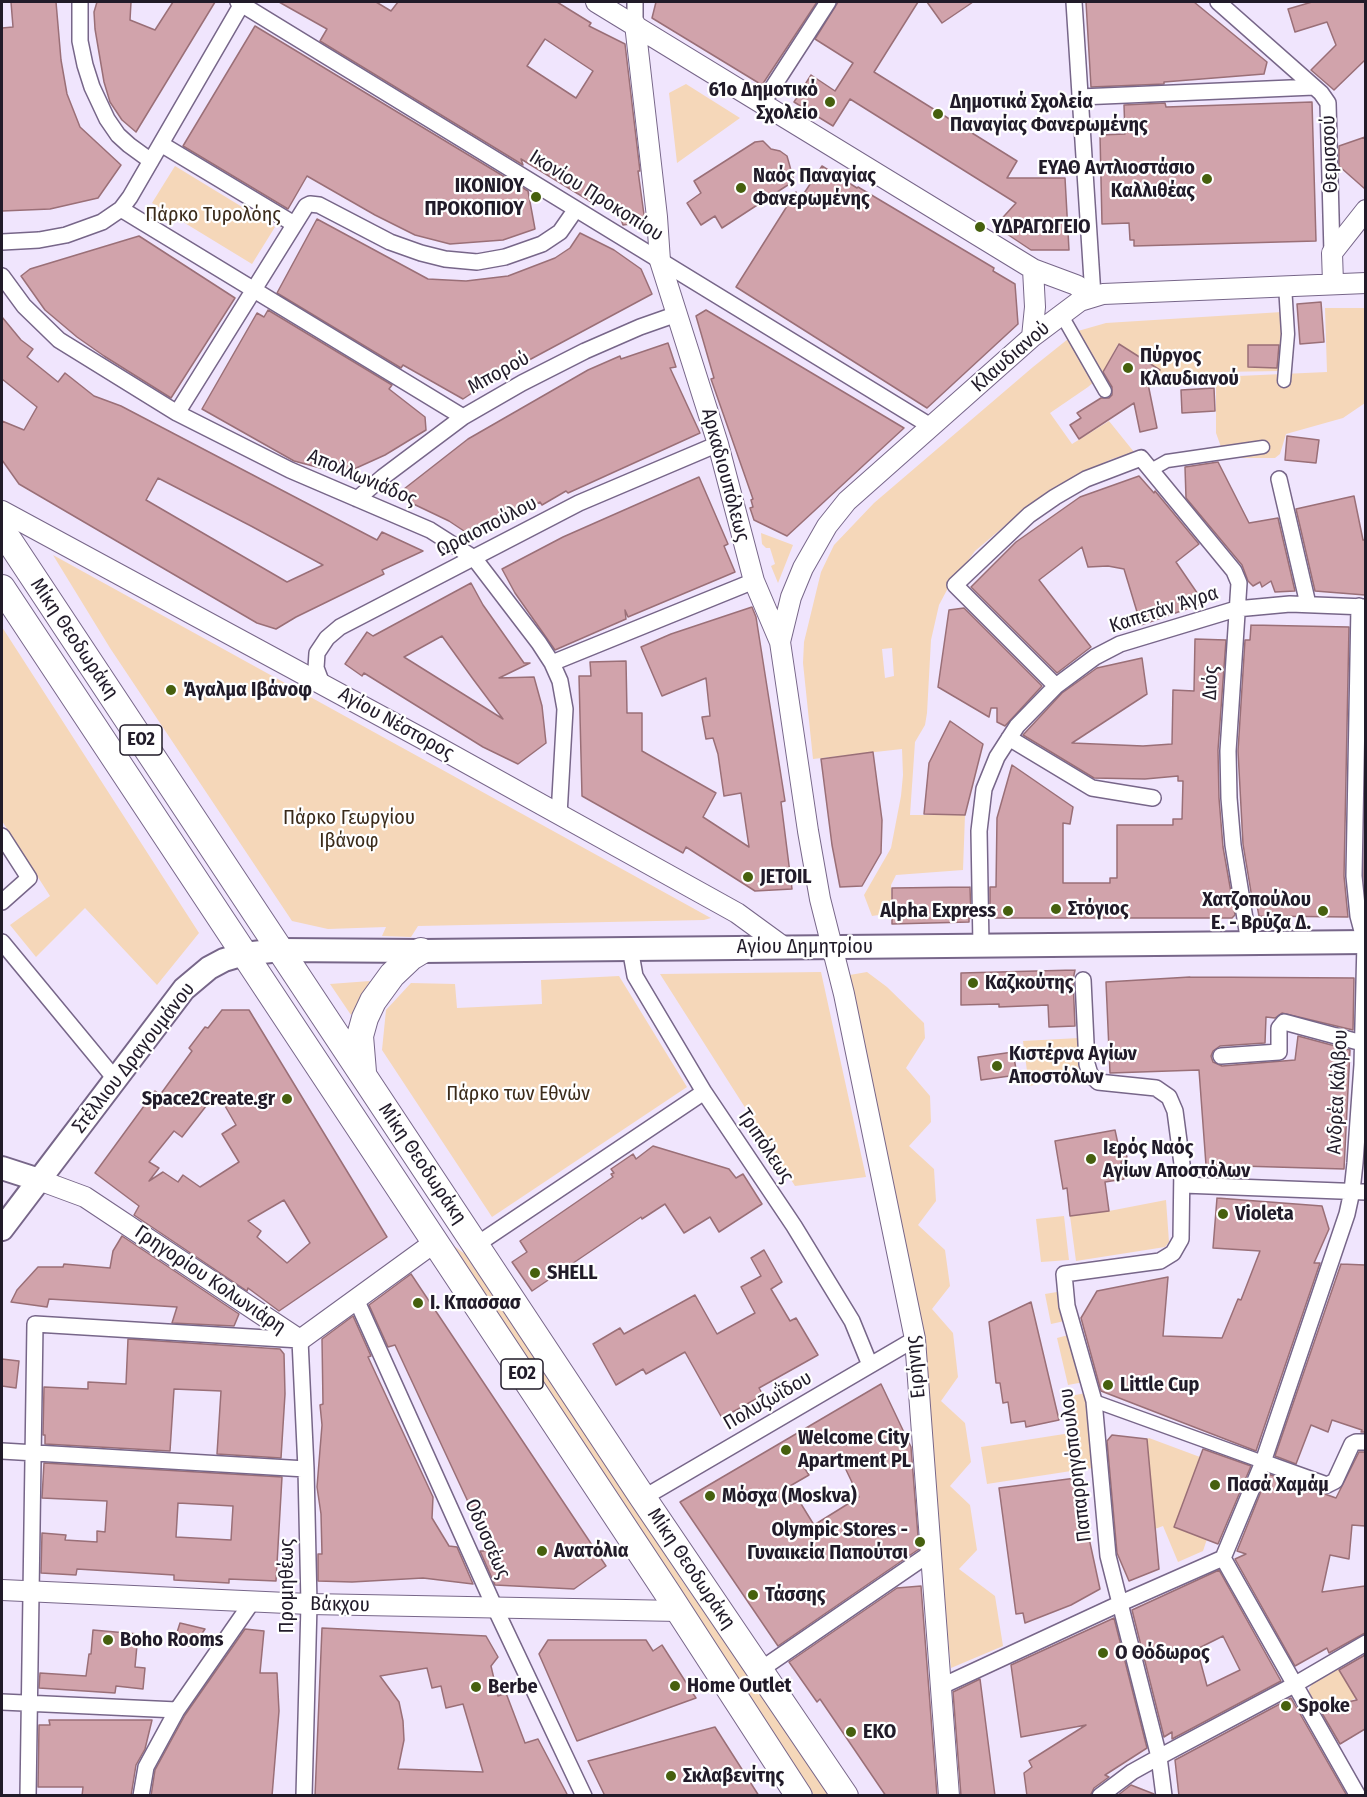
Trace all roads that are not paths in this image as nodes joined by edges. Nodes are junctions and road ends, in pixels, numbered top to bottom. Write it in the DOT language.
graph roads {
  1 [pos="80,2"];
  2 [pos="241,2"];
  3 [pos="596,2"];
  4 [pos="635,2"];
  5 [pos="828,2"];
  6 [pos="1074,2"];
  7 [pos="1225,3"];
  8 [pos="635,24"];
  9 [pos="1314,87"];
  10 [pos="1080,97"];
  11 [pos="762,104"];
  12 [pos="161,144"];
  13 [pos="151,161"];
  14 [pos="121,209"];
  15 [pos="576,209"];
  16 [pos="1365,210"];
  17 [pos="294,224"];
  18 [pos="2,242"];
  19 [pos="1332,253"];
  20 [pos="660,261"];
  21 [pos="1033,269"];
  22 [pos="2,276"];
  23 [pos="1333,283"];
  24 [pos="1365,283"];
  25 [pos="1285,285"];
  26 [pos="254,290"];
  27 [pos="1093,296"];
  28 [pos="677,314"];
  29 [pos="1061,314"];
  30 [pos="1032,337"];
  31 [pos="1284,381"];
  32 [pos="1105,391"];
  33 [pos="177,413"];
  34 [pos="463,417"];
  35 [pos="932,427"];
  36 [pos="718,444"];
  37 [pos="1263,447"];
  38 [pos="1146,464"];
  39 [pos="1280,479"];
  40 [pos="357,499"];
  41 [pos="2,512"];
  42 [pos="2,530"];
  43 [pos="474,558"];
  44 [pos="754,581"];
  45 [pos="2,588"];
  46 [pos="1308,604"];
  47 [pos="1362,607"];
  48 [pos="1236,609"];
  49 [pos="780,642"];
  50 [pos="552,663"];
  51 [pos="322,684"];
  52 [pos="1056,686"];
  53 [pos="1009,738"];
  54 [pos="1153,798"];
  55 [pos="560,814"];
  56 [pos="2,836"];
  57 [pos="2,902"];
  58 [pos="2,942"];
  59 [pos="1365,942"];
  60 [pos="1249,943"];
  61 [pos="832,946"];
  62 [pos="981,946"];
  63 [pos="630,948"];
  64 [pos="785,948"];
  65 [pos="280,950"];
  66 [pos="421,951"];
  67 [pos="244,954"];
  68 [pos="1083,980"];
  69 [pos="1362,1043"];
  70 [pos="1221,1056"];
  71 [pos="365,1078"];
  72 [pos="116,1080"];
  73 [pos="704,1092"];
  74 [pos="2,1168"];
  75 [pos="39,1180"];
  76 [pos="1183,1185"];
  77 [pos="1358,1191"];
  78 [pos="10,1205"];
  79 [pos="2,1229"];
  80 [pos="435,1242"];
  81 [pos="476,1245"];
  82 [pos="356,1299"];
  83 [pos="915,1339"];
  84 [pos="300,1340"];
  85 [pos="870,1365"];
  86 [pos="1094,1401"];
  87 [pos="1365,1442"];
  88 [pos="2,1451"];
  89 [pos="33,1454"];
  90 [pos="1263,1462"];
  91 [pos="306,1468"];
  92 [pos="643,1498"];
  93 [pos="932,1552"];
  94 [pos="1223,1558"];
  95 [pos="2,1590"];
  96 [pos="30,1592"];
  97 [pos="252,1602"];
  98 [pos="1121,1603"];
  99 [pos="309,1604"];
  100 [pos="495,1608"];
  101 [pos="680,1611"];
  102 [pos="1365,1642"];
  103 [pos="760,1670"];
  104 [pos="1294,1685"];
  105 [pos="942,1686"];
  106 [pos="2,1702"];
  107 [pos="29,1704"];
  108 [pos="177,1710"];
  109 [pos="1159,1757"];
  110 [pos="28,1796"];
  111 [pos="141,1796"];
  112 [pos="304,1796"];
  113 [pos="584,1796"];
  114 [pos="799,1796"];
  115 [pos="845,1796"];
  116 [pos="949,1796"];
  117 [pos="1100,1796"];
  118 [pos="1164,1796"];
  119 [pos="1358,1796"];
  1 -- 13 [label="street"];
  2 -- 12 [label="street"];
  2 -- 15 [label="street, Ικονίου Προκοπίου"];
  3 -- 8 [label="street"];
  4 -- 8 [label="street, Αρκαδιουπόλεως"];
  5 -- 11 [label="street"];
  6 -- 10 [label="street"];
  7 -- 9 [label="street, Θερισσού"];
  8 -- 11 [label="street"];
  8 -- 20 [label="street, Αρκαδιουπόλεως"];
  9 -- 10 [label="street"];
  9 -- 19 [label="street, Θερισσού"];
  10 -- 27 [label="street"];
  11 -- 21 [label="street"];
  12 -- 13 [label="street"];
  12 -- 17 [label="street"];
  13 -- 14 [label="street"];
  14 -- 18 [label="street"];
  14 -- 26 [label="street"];
  15 -- 17 [label="street"];
  15 -- 20 [label="street, Ικονίου Προκοπίου"];
  16 -- 19 [label="street"];
  17 -- 26 [label="street"];
  19 -- 23 [label="street, Θερισσού"];
  20 -- 28 [label="street, Αρκαδιουπόλεως"];
  20 -- 35 [label="street, Ικονίου Προκοπίου"];
  21 -- 27 [label="street"];
  21 -- 30 [label="street"];
  22 -- 33 [label="street, Απολλωνιάδος"];
  23 -- 24 [label="street, Κλαυδιανού"];
  23 -- 25 [label="street, Κλαυδιανού"];
  25 -- 27 [label="street, Κλαυδιανού"];
  25 -- 31 [label="street"];
  26 -- 33 [label="street"];
  26 -- 34 [label="street"];
  27 -- 29 [label="street, Κλαυδιανού"];
  28 -- 34 [label="street, Μπορού"];
  28 -- 36 [label="street, Αρκαδιουπόλεως"];
  29 -- 30 [label="street, Κλαυδιανού"];
  29 -- 32 [label="street"];
  30 -- 35 [label="street, Κλαυδιανού"];
  33 -- 40 [label="street, Απολλωνιάδος"];
  34 -- 40 [label="street, Μπορού"];
  35 -- 49 [label="street, Κλαυδιανού"];
  36 -- 43 [label="street, Ωραιοπούλου"];
  36 -- 44 [label="street, Αρκαδιουπόλεως"];
  37 -- 38 [label="street"];
  38 -- 48 [label="street, Διός"];
  38 -- 52 [label="street"];
  39 -- 46 [label="street"];
  40 -- 43 [label="street, Απολλωνιάδος"];
  41 -- 51 [label="street, Αγίου Νέστορος"];
  42 -- 65 [label="highway, Μίκη Θεοδωράκη / ΕΟ2"];
  43 -- 50 [label="street, Απολλωνιάδος"];
  43 -- 51 [label="street, Ωραιοπούλου"];
  44 -- 49 [label="street, Αρκαδιουπόλεως"];
  44 -- 50 [label="street"];
  45 -- 67 [label="highway, Μίκη Θεοδωράκη / ΕΟ2"];
  46 -- 47 [label="street, Καπετάν Άγρα"];
  46 -- 48 [label="street, Καπετάν Άγρα"];
  47 -- 59 [label="street, Ανδρέα Κάλβου"];
  48 -- 52 [label="street, Καπετάν Άγρα"];
  48 -- 60 [label="street, Διός"];
  49 -- 61 [label="street, Αρκαδιουπόλεως"];
  50 -- 55 [label="street, Απολλωνιάδος"];
  51 -- 55 [label="street, Αγίου Νέστορος"];
  52 -- 53 [label="street, Καπετάν Άγρα"];
  53 -- 54 [label="street"];
  53 -- 62 [label="street, Καπετάν Άγρα"];
  55 -- 64 [label="street, Αγίου Νέστορος"];
  56 -- 57 [label="street"];
  58 -- 72 [label="street"];
  59 -- 60 [label="main road, Αγίου Δημητρίου"];
  59 -- 69 [label="street, Ανδρέα Κάλβου"];
  60 -- 62 [label="main road, Αγίου Δημητρίου"];
  61 -- 62 [label="main road, Αγίου Δημητρίου"];
  61 -- 64 [label="main road, Αγίου Δημητρίου"];
  61 -- 83 [label="street, Ειρήνης"];
  63 -- 64 [label="main road, Αγίου Δημητρίου"];
  63 -- 66 [label="main road, Αγίου Δημητρίου"];
  63 -- 73 [label="street, Τριπόλεως"];
  65 -- 66 [label="main road, Αγίου Δημητρίου"];
  65 -- 67 [label="main road, Αγίου Δημητρίου"];
  65 -- 71 [label="highway, Μίκη Θεοδωράκη / ΕΟ2"];
  66 -- 71 [label="highway"];
  67 -- 72 [label="main road, Στέλλιου Δραγουμάνου"];
  67 -- 80 [label="highway, Μίκη Θεοδωράκη / ΕΟ2"];
  68 -- 76 [label="street"];
  69 -- 70 [label="street"];
  69 -- 77 [label="street, Ανδρέα Κάλβου"];
  71 -- 81 [label="highway, Μίκη Θεοδωράκη / ΕΟ2"];
  72 -- 75 [label="main road, Στέλλιου Δραγουμάνου"];
  73 -- 81 [label="street"];
  73 -- 85 [label="street, Τριπόλεως"];
  74 -- 75 [label="main road, Γρηγορίου Κολωνιάρη"];
  75 -- 78 [label="main road, Στέλλιου Δραγουμάνου"];
  75 -- 84 [label="street, Γρηγορίου Κολωνιάρη"];
  76 -- 77 [label="street"];
  76 -- 86 [label="street, Παπαρρηγόπουλου"];
  77 -- 90 [label="street, Ανδρέα Κάλβου"];
  78 -- 79 [label="main road, Στέλλιου Δραγουμάνου"];
  80 -- 82 [label="street, Γρηγορίου Κολωνιάρη"];
  80 -- 101 [label="highway, Μίκη Θεοδωράκη / ΕΟ2"];
  81 -- 92 [label="highway, Μίκη Θεοδωράκη / ΕΟ2"];
  82 -- 84 [label="street, Γρηγορίου Κολωνιάρη"];
  82 -- 100 [label="street, Οδυσσέως"];
  83 -- 85 [label="street, Πολυζωΐδου"];
  83 -- 93 [label="street, Ειρήνης"];
  84 -- 89 [label="street"];
  84 -- 91 [label="street, Προμηθέως"];
  85 -- 92 [label="street, Πολυζωΐδου"];
  86 -- 90 [label="street"];
  86 -- 98 [label="street, Παπαρρηγόπουλου"];
  87 -- 90 [label="street"];
  88 -- 89 [label="street"];
  89 -- 91 [label="street"];
  89 -- 96 [label="street"];
  90 -- 94 [label="street, Ανδρέα Κάλβου"];
  91 -- 99 [label="street, Προμηθέως"];
  92 -- 103 [label="highway, Μίκη Θεοδωράκη / ΕΟ2"];
  93 -- 103 [label="street"];
  93 -- 105 [label="street, Ειρήνης"];
  94 -- 98 [label="street"];
  94 -- 104 [label="street"];
  95 -- 96 [label="street, Βάκχου"];
  96 -- 97 [label="street, Βάκχου"];
  96 -- 107 [label="street"];
  97 -- 99 [label="street, Βάκχου"];
  97 -- 108 [label="street"];
  98 -- 105 [label="street"];
  98 -- 109 [label="street, Παπαρρηγόπουλου"];
  99 -- 100 [label="street, Βάκχου"];
  99 -- 112 [label="street, Προμηθέως"];
  100 -- 101 [label="street, Βάκχου"];
  100 -- 113 [label="street, Οδυσσέως"];
  101 -- 114 [label="highway, Μίκη Θεοδωράκη / ΕΟ2"];
  102 -- 104 [label="street"];
  103 -- 115 [label="highway, Μίκη Θεοδωράκη / ΕΟ2"];
  104 -- 109 [label="street"];
  104 -- 119 [label="street"];
  105 -- 116 [label="street, Ειρήνης"];
  106 -- 107 [label="street"];
  107 -- 108 [label="street"];
  107 -- 110 [label="street"];
  108 -- 111 [label="street"];
  109 -- 117 [label="street"];
  109 -- 118 [label="street, Παπαρρηγόπουλου"];
}
